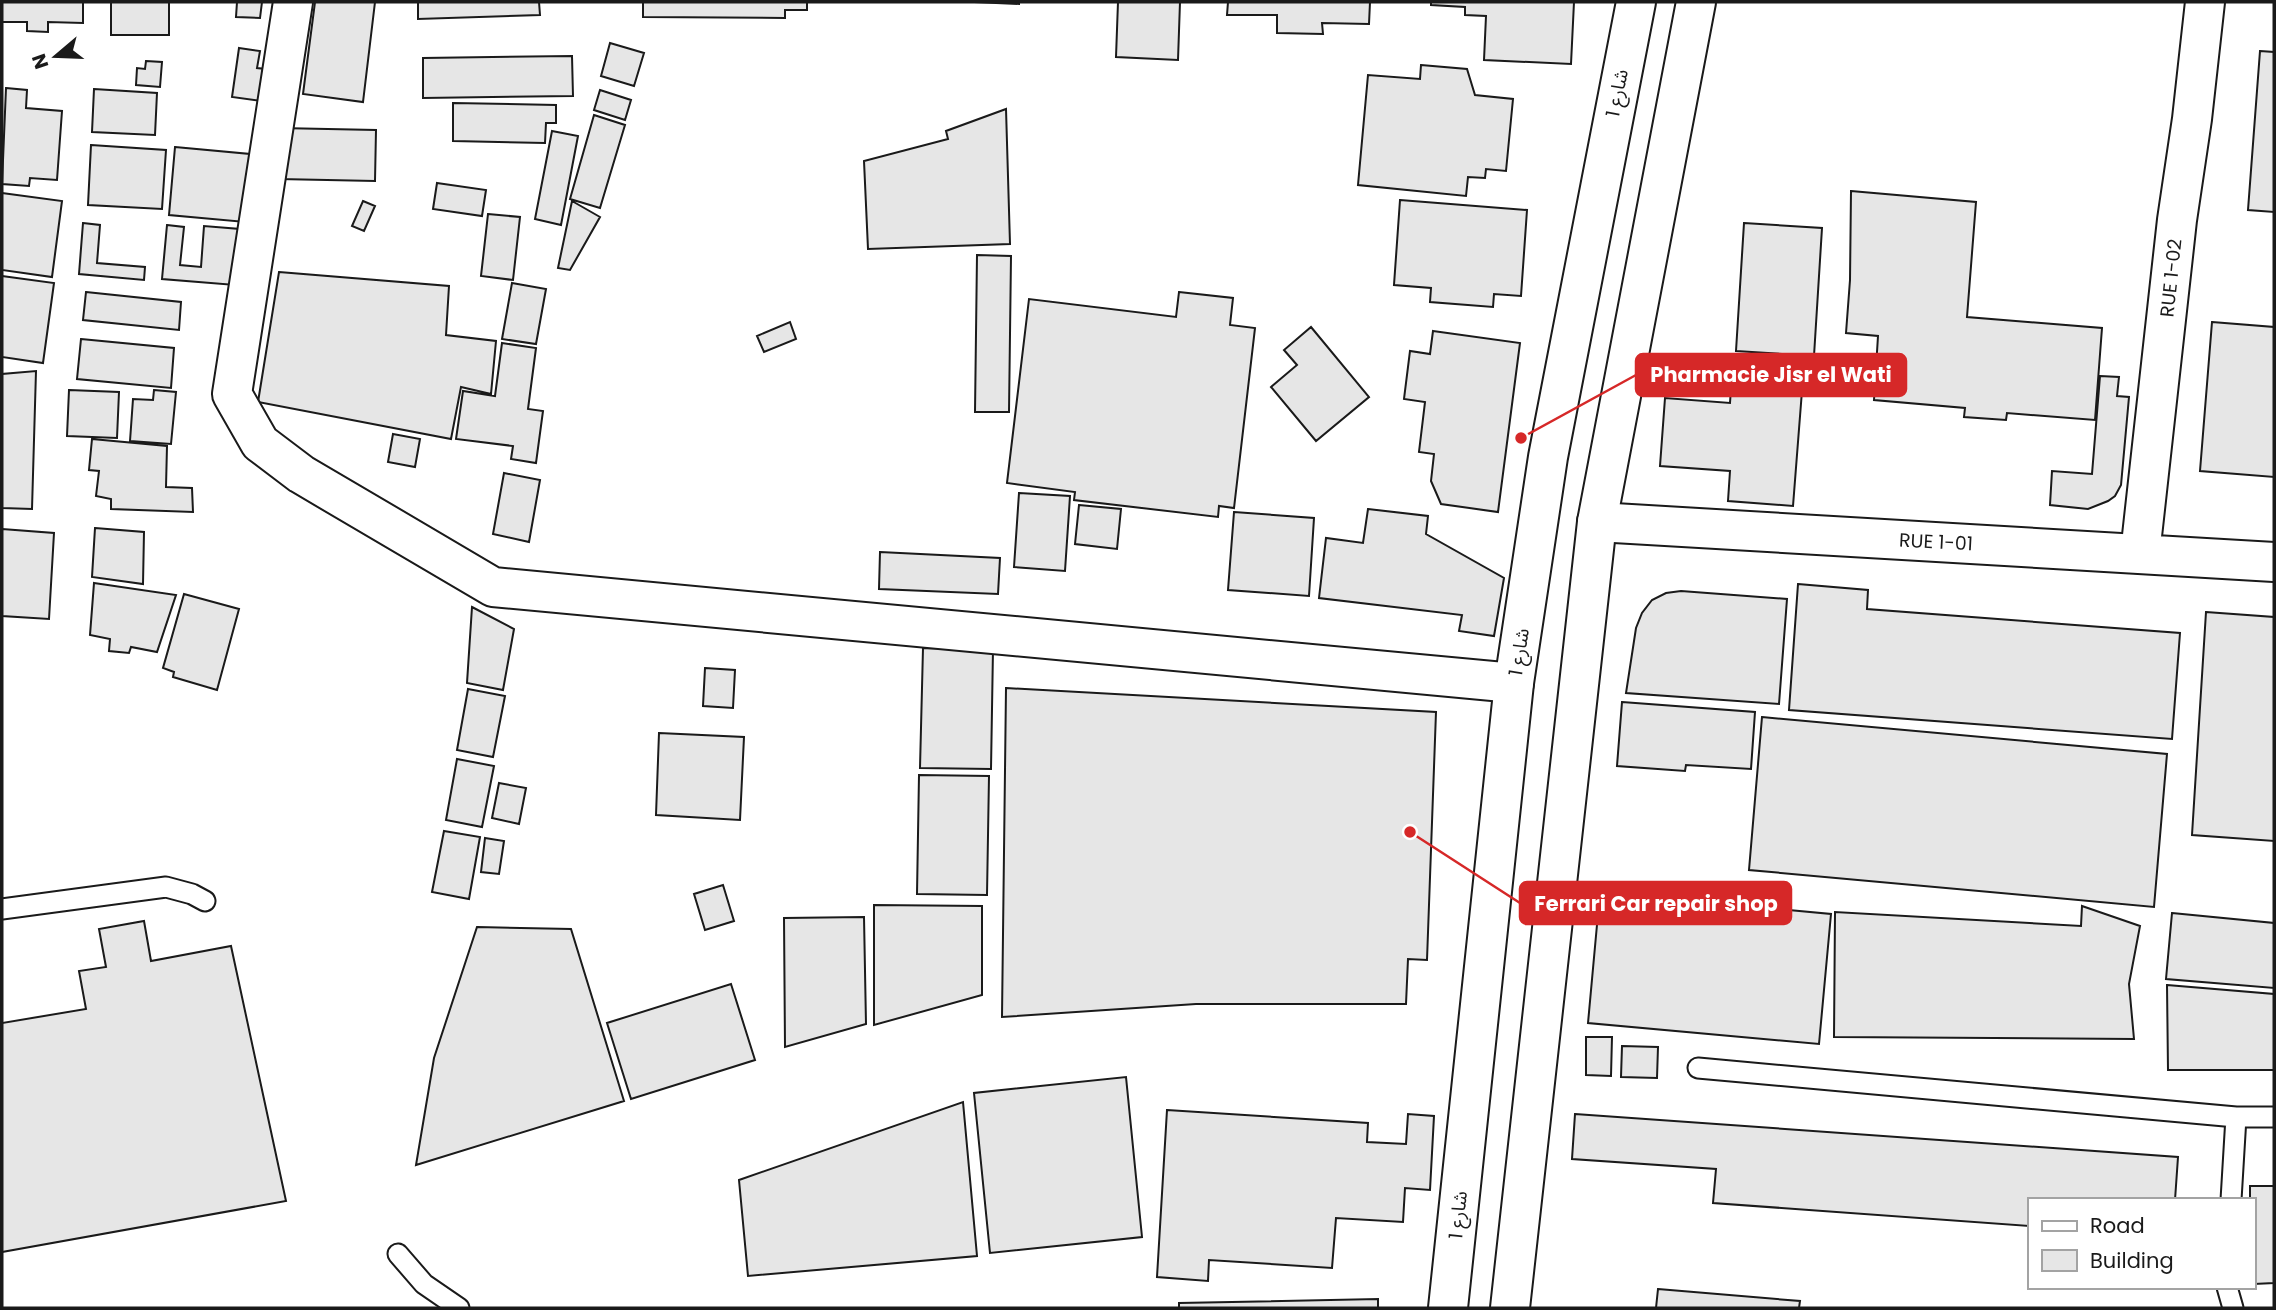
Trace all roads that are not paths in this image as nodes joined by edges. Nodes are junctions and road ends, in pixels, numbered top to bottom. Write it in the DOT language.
graph roads {
  1 [pos="293,2"];
  2 [pos="1636,2"];
  3 [pos="1696,2"];
  4 [pos="2205,2"];
  5 [pos="1597,522"];
  6 [pos="2140,554"];
  7 [pos="2274,562"];
  8 [pos="1514,683"];
  9 [pos="205,901"];
  10 [pos="2,909"];
  11 [pos="1698,1068"];
  12 [pos="2236,1117"];
  13 [pos="2274,1117"];
  14 [pos="2231,1198"];
  15 [pos="398,1254"];
  16 [pos="2228,1289"];
  17 [pos="459,1308"];
  18 [pos="1448,1308"];
  19 [pos="1510,1308"];
  20 [pos="2233,1308"];
  1 -- 8 [label="street"];
  2 -- 8 [label="street, شارع 1"];
  3 -- 5 [label="street"];
  4 -- 6 [label="street, RUE 1-02"];
  5 -- 6 [label="street, RUE 1-01"];
  5 -- 19 [label="street"];
  6 -- 7 [label="street, RUE 1-01"];
  8 -- 18 [label="street, شارع 1"];
  9 -- 10 [label="lane"];
  11 -- 12 [label="lane"];
  12 -- 13 [label="lane"];
  12 -- 14 [label="lane"];
  15 -- 17 [label="lane"];
  16 -- 20 [label="lane"];
}
